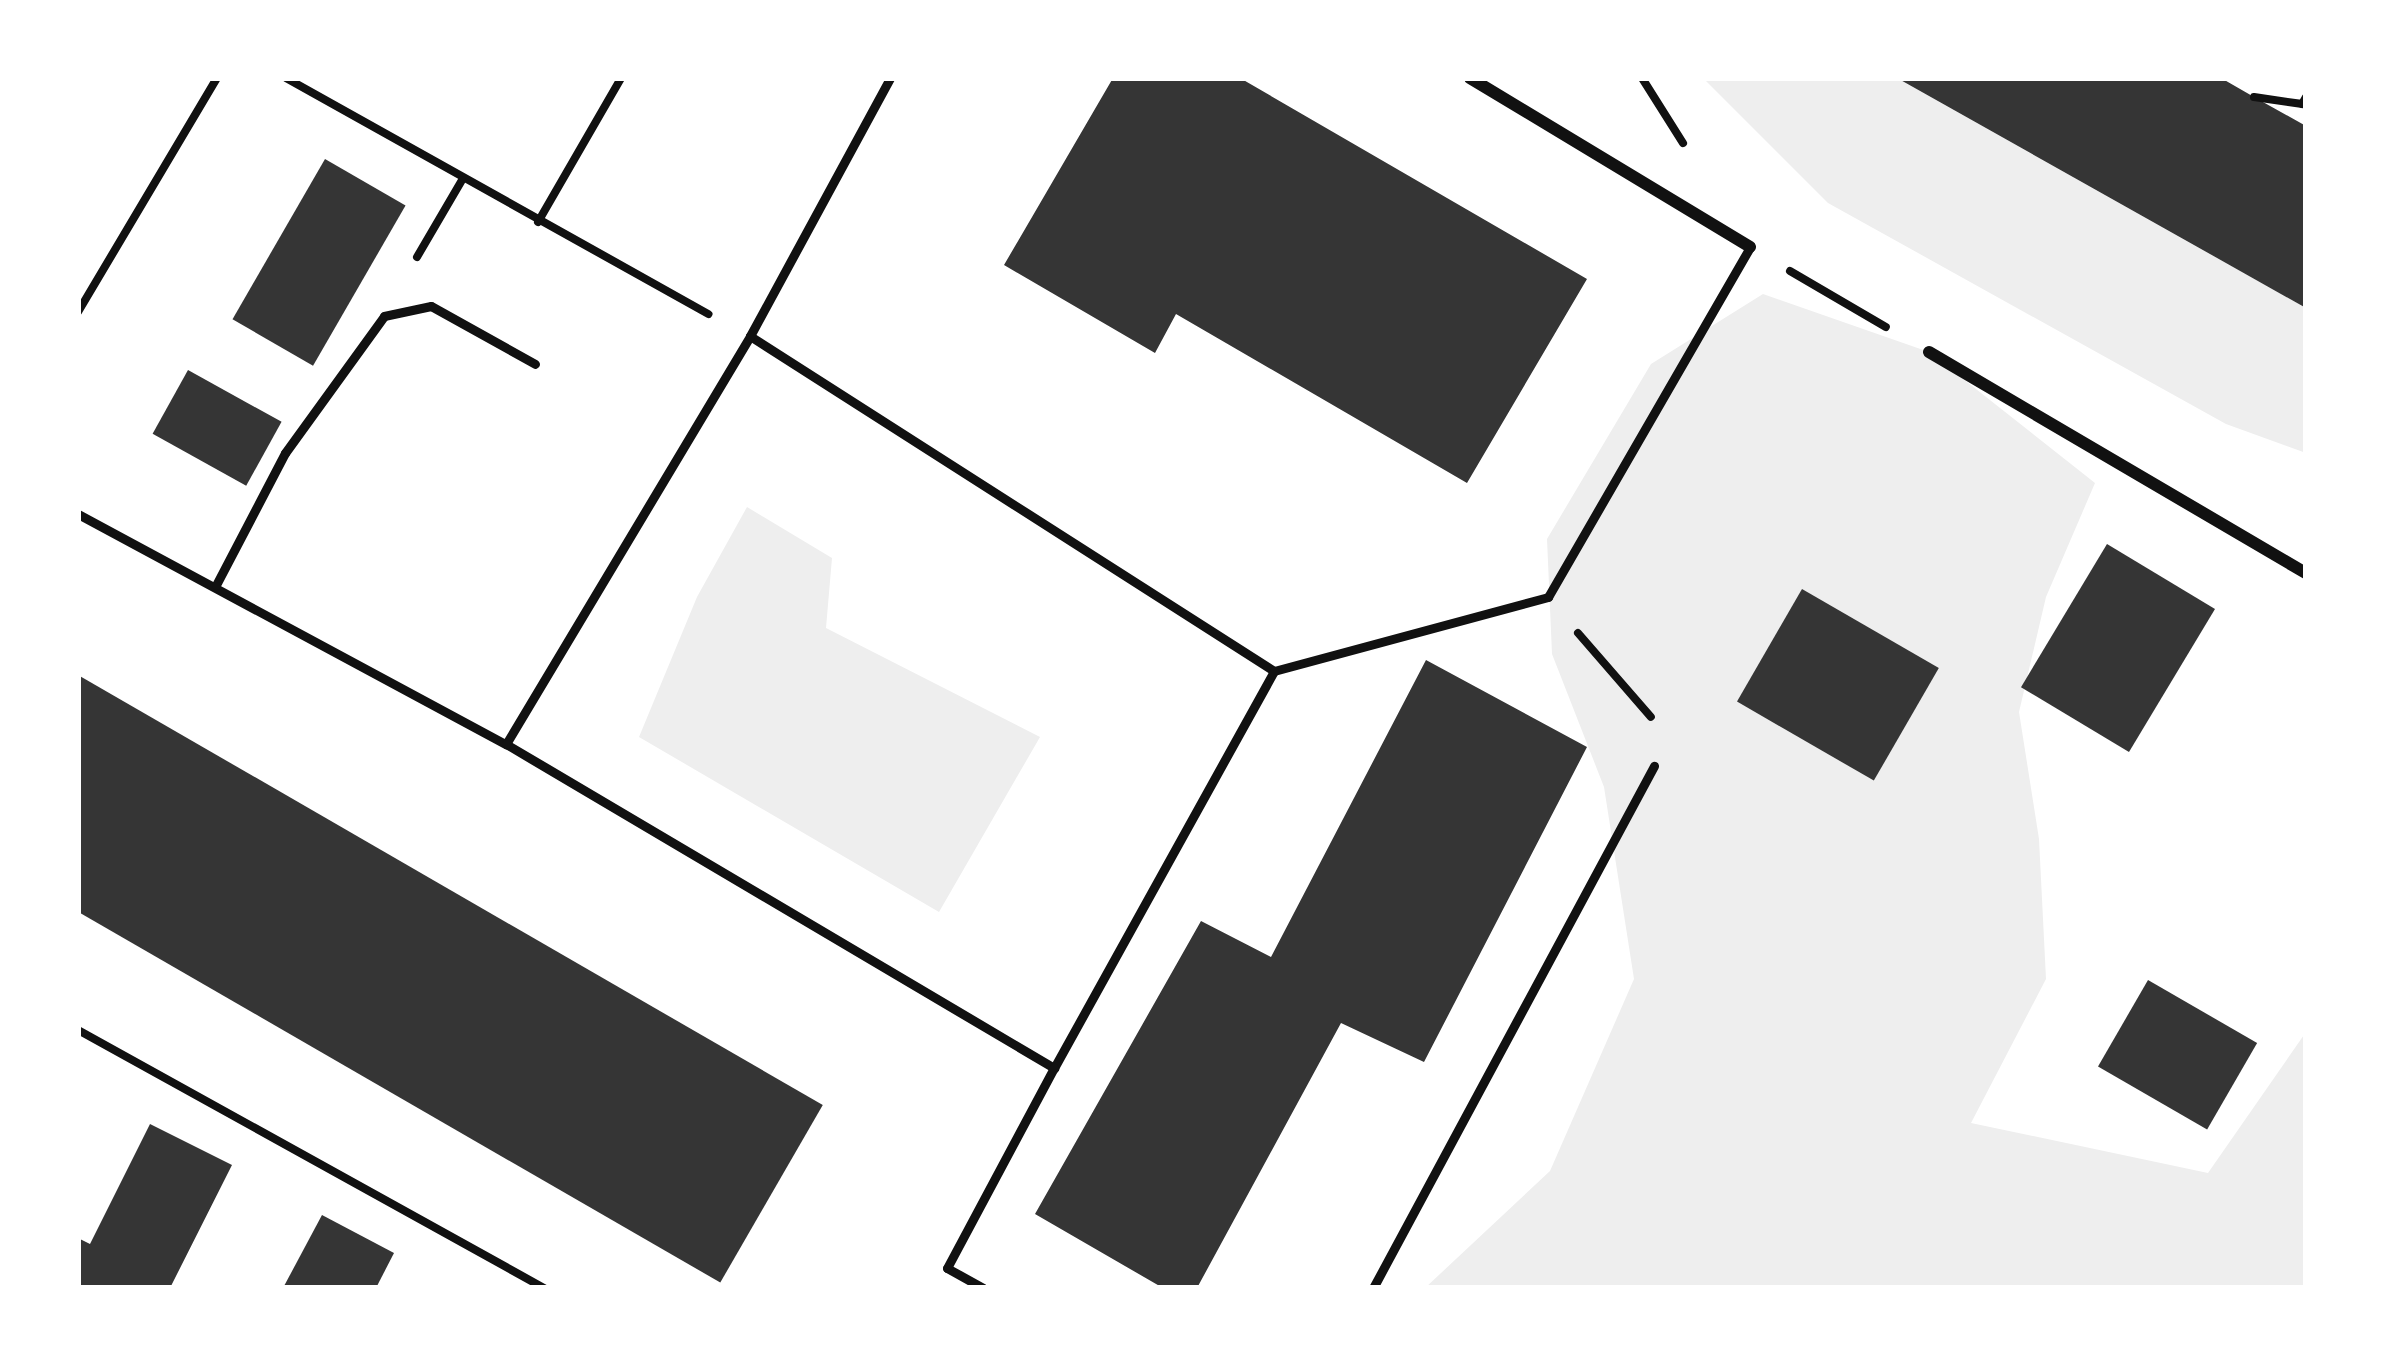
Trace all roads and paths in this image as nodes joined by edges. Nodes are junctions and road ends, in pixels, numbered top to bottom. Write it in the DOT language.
graph roads {
  1 [pos="217,78"];
  2 [pos="286,78"];
  3 [pos="621,78"];
  4 [pos="890,78"];
  5 [pos="1470,78"];
  6 [pos="2254,97"];
  7 [pos="2306,97"];
  8 [pos="462,180"];
  9 [pos="538,223"];
  10 [pos="1750,247"];
  11 [pos="78,312"];
  12 [pos="384,316"];
  13 [pos="750,336"];
  14 [pos="1929,352"];
  15 [pos="535,364"];
  16 [pos="78,514"];
  17 [pos="2306,573"];
  18 [pos="216,585"];
  19 [pos="1548,597"];
  20 [pos="1274,671"];
  21 [pos="506,744"];
  22 [pos="1654,766"];
  23 [pos="78,1030"];
  24 [pos="1054,1068"];
  25 [pos="544,1288"];
  26 [pos="983,1288"];
  27 [pos="1373,1288"];
  1 -- 11 [label="path"];
  2 -- 8 [label="path"];
  3 -- 9 [label="path"];
  4 -- 13 [label="lane"];
  5 -- 10 [label="street"];
  6 -- 7 [label="path"];
  8 -- 9 [label="path"];
  8 -- 12 [label="path"];
  9 -- 13 [label="path"];
  10 -- 14 [label="path"];
  10 -- 19 [label="lane"];
  12 -- 15 [label="lane"];
  12 -- 18 [label="lane"];
  13 -- 20 [label="lane"];
  13 -- 21 [label="lane"];
  14 -- 17 [label="street"];
  16 -- 18 [label="lane"];
  18 -- 21 [label="lane"];
  19 -- 20 [label="lane"];
  19 -- 22 [label="path"];
  20 -- 24 [label="lane"];
  21 -- 24 [label="lane"];
  22 -- 27 [label="lane"];
  23 -- 25 [label="path"];
  24 -- 26 [label="lane"];
}
